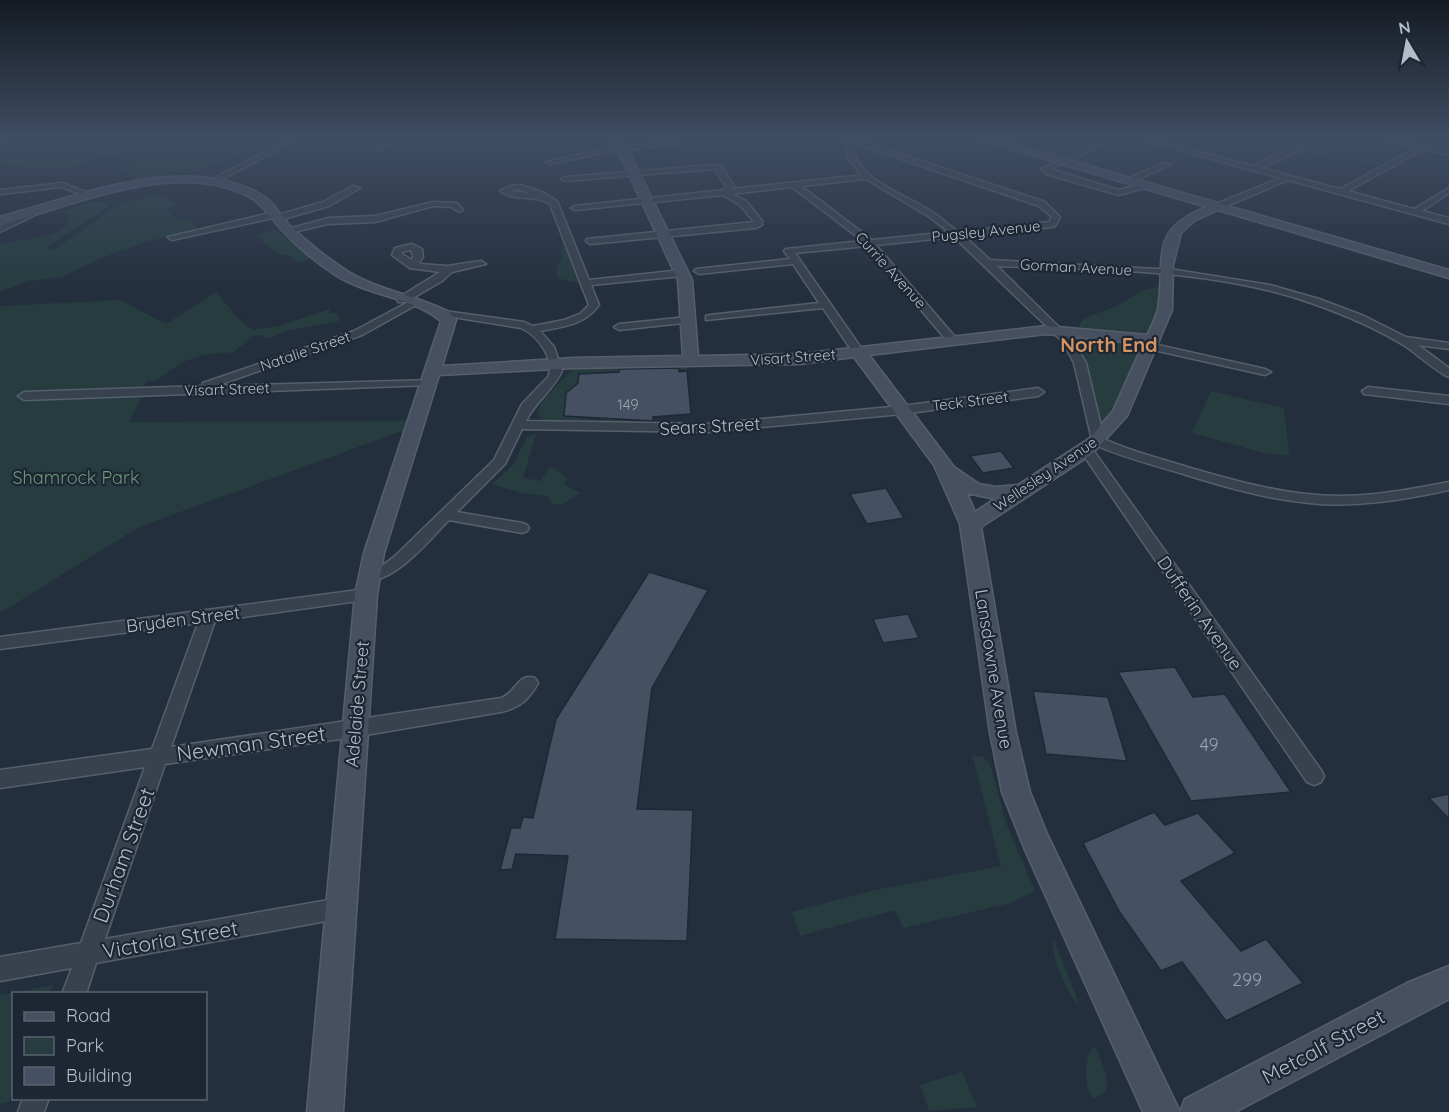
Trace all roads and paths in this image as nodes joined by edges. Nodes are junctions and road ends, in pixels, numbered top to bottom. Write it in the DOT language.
graph roads {
  1 [pos="36,188"];
  2 [pos="70,188"];
  3 [pos="127,188"];
  4 [pos="230,188"];
  5 [pos="356,188"];
  6 [pos="642,188"];
  7 [pos="729,188"];
  8 [pos="779,188"];
  9 [pos="797,188"];
  10 [pos="886,188"];
  11 [pos="994,188"];
  12 [pos="1103,188"];
  13 [pos="1135,188"];
  14 [pos="1154,188"];
  15 [pos="1263,188"];
  16 [pos="1325,188"];
  17 [pos="1348,188"];
  18 [pos="1449,190"];
  19 [pos="0,192"];
  20 [pos="1341,192"];
  21 [pos="539,194"];
  22 [pos="726,194"];
  23 [pos="92,196"];
  24 [pos="649,201"];
  25 [pos="1219,206"];
  26 [pos="574,208"];
  27 [pos="459,210"];
  28 [pos="1415,212"];
  29 [pos="32,213"];
  30 [pos="275,216"];
  31 [pos="0,221"];
  32 [pos="1449,221"];
  33 [pos="0,229"];
  34 [pos="289,230"];
  35 [pos="954,234"];
  36 [pos="664,235"];
  37 [pos="172,237"];
  38 [pos="590,242"];
  39 [pos="869,242"];
  40 [pos="791,256"];
  41 [pos="986,263"];
  42 [pos="481,264"];
  43 [pos="413,266"];
  44 [pos="448,270"];
  45 [pos="699,271"];
  46 [pos="1166,271"];
  47 [pos="682,273"];
  48 [pos="1449,274"];
  49 [pos="587,283"];
  50 [pos="407,302"];
  51 [pos="824,305"];
  52 [pos="441,312"];
  53 [pos="710,318"];
  54 [pos="688,320"];
  55 [pos="619,327"];
  56 [pos="532,329"];
  57 [pos="1055,330"];
  58 [pos="952,340"];
  59 [pos="1404,340"];
  60 [pos="1150,343"];
  61 [pos="1449,346"];
  62 [pos="858,352"];
  63 [pos="691,362"];
  64 [pos="555,364"];
  65 [pos="1265,372"];
  66 [pos="1449,374"];
  67 [pos="431,376"];
  68 [pos="193,390"];
  69 [pos="1368,391"];
  70 [pos="1038,392"];
  71 [pos="24,396"];
  72 [pos="1449,400"];
  73 [pos="902,410"];
  74 [pos="517,425"];
  75 [pos="1092,445"];
  76 [pos="946,470"];
  77 [pos="1449,486"];
  78 [pos="1028,487"];
  79 [pos="445,514"];
  80 [pos="970,524"];
  81 [pos="522,528"];
  82 [pos="368,585"];
  83 [pos="209,615"];
  84 [pos="0,643"];
  85 [pos="529,683"];
  86 [pos="354,729"];
  87 [pos="159,756"];
  88 [pos="1314,776"];
  89 [pos="0,779"];
  90 [pos="340,909"];
  91 [pos="88,953"];
  92 [pos="0,969"];
  93 [pos="1449,982"];
  94 [pos="74,992"];
  95 [pos="325,1112"];
  96 [pos="1162,1112"];
  97 [pos="1198,1112"];
  1 -- 19 [label="street"];
  2 -- 23 [label="street"];
  3 -- 23 [label="street"];
  4 -- 30 [label="street"];
  5 -- 30 [label="street"];
  6 -- 24 [label="street"];
  7 -- 22 [label="street"];
  8 -- 22 [label="street"];
  9 -- 39 [label="street, Currie Avenue"];
  10 -- 35 [label="street"];
  11 -- 35 [label="street, Pugsley Avenue"];
  12 -- 13 [label="street"];
  14 -- 25 [label="street"];
  15 -- 25 [label="street, Wellesley Avenue"];
  16 -- 20 [label="street"];
  17 -- 20 [label="street"];
  18 -- 28 [label="street"];
  20 -- 28 [label="street"];
  21 -- 49 [label="street"];
  22 -- 24 [label="street"];
  22 -- 36 [label="street"];
  23 -- 29 [label="street"];
  24 -- 26 [label="street"];
  24 -- 36 [label="street"];
  25 -- 46 [label="street, Wellesley Avenue"];
  25 -- 48 [label="street"];
  27 -- 34 [label="street"];
  28 -- 32 [label="street"];
  29 -- 31 [label="street"];
  29 -- 33 [label="street"];
  30 -- 34 [label="street"];
  30 -- 37 [label="street"];
  34 -- 50 [label="street"];
  35 -- 39 [label="street, Pugsley Avenue"];
  35 -- 41 [label="street"];
  36 -- 38 [label="street"];
  36 -- 47 [label="street"];
  39 -- 40 [label="street, Pugsley Avenue"];
  39 -- 58 [label="street, Currie Avenue"];
  40 -- 45 [label="street, Pugsley Avenue"];
  40 -- 51 [label="street, Lansdowne Avenue"];
  41 -- 46 [label="street, Gorman Avenue"];
  41 -- 57 [label="street"];
  42 -- 44 [label="street"];
  43 -- 44 [label="street"];
  44 -- 50 [label="street, Natalie Street"];
  46 -- 59 [label="street, Gorman Avenue"];
  46 -- 60 [label="street, Wellesley Avenue"];
  47 -- 49 [label="street"];
  47 -- 54 [label="street"];
  49 -- 56 [label="street"];
  50 -- 52 [label="street"];
  50 -- 68 [label="street, Natalie Street"];
  51 -- 53 [label="street"];
  51 -- 62 [label="street, Lansdowne Avenue"];
  52 -- 56 [label="street"];
  52 -- 67 [label="street, Adelaide Street"];
  54 -- 55 [label="street"];
  54 -- 63 [label="street"];
  56 -- 64 [label="street"];
  57 -- 58 [label="street, Visart Street"];
  57 -- 60 [label="street, Visart Street"];
  57 -- 75 [label="street"];
  58 -- 62 [label="street, Visart Street"];
  59 -- 61 [label="street"];
  59 -- 66 [label="street"];
  60 -- 65 [label="street"];
  60 -- 75 [label="street, Wellesley Avenue"];
  62 -- 63 [label="street, Visart Street"];
  62 -- 73 [label="street, Lansdowne Avenue"];
  63 -- 64 [label="street, Visart Street"];
  64 -- 67 [label="street, Visart Street"];
  64 -- 74 [label="street, Bryden Street"];
  67 -- 68 [label="street, Visart Street"];
  67 -- 82 [label="street, Adelaide Street"];
  68 -- 71 [label="street, Visart Street"];
  69 -- 72 [label="street"];
  70 -- 73 [label="street, Teck Street"];
  73 -- 74 [label="street, Sears Street"];
  73 -- 76 [label="street, Lansdowne Avenue"];
  74 -- 79 [label="street, Bryden Street"];
  75 -- 77 [label="street"];
  75 -- 78 [label="street, Wellesley Avenue"];
  75 -- 88 [label="street, Dufferin Avenue"];
  76 -- 78 [label="street"];
  76 -- 80 [label="street, Lansdowne Avenue"];
  78 -- 80 [label="street, Wellesley Avenue"];
  79 -- 81 [label="street"];
  79 -- 82 [label="street, Bryden Street"];
  80 -- 96 [label="street, Lansdowne Avenue"];
  82 -- 83 [label="street, Bryden Street"];
  82 -- 86 [label="street, Adelaide Street"];
  83 -- 84 [label="street, Bryden Street"];
  83 -- 87 [label="street, Durham Street"];
  85 -- 86 [label="street, Newman Street"];
  86 -- 87 [label="street, Newman Street"];
  86 -- 90 [label="street, Adelaide Street"];
  87 -- 89 [label="street, Newman Street"];
  87 -- 91 [label="street, Durham Street"];
  90 -- 91 [label="street, Victoria Street"];
  90 -- 95 [label="street, Adelaide Street"];
  91 -- 92 [label="street, Victoria Street"];
  91 -- 94 [label="street, Durham Street"];
  93 -- 97 [label="street, Metcalf Street"];
}
